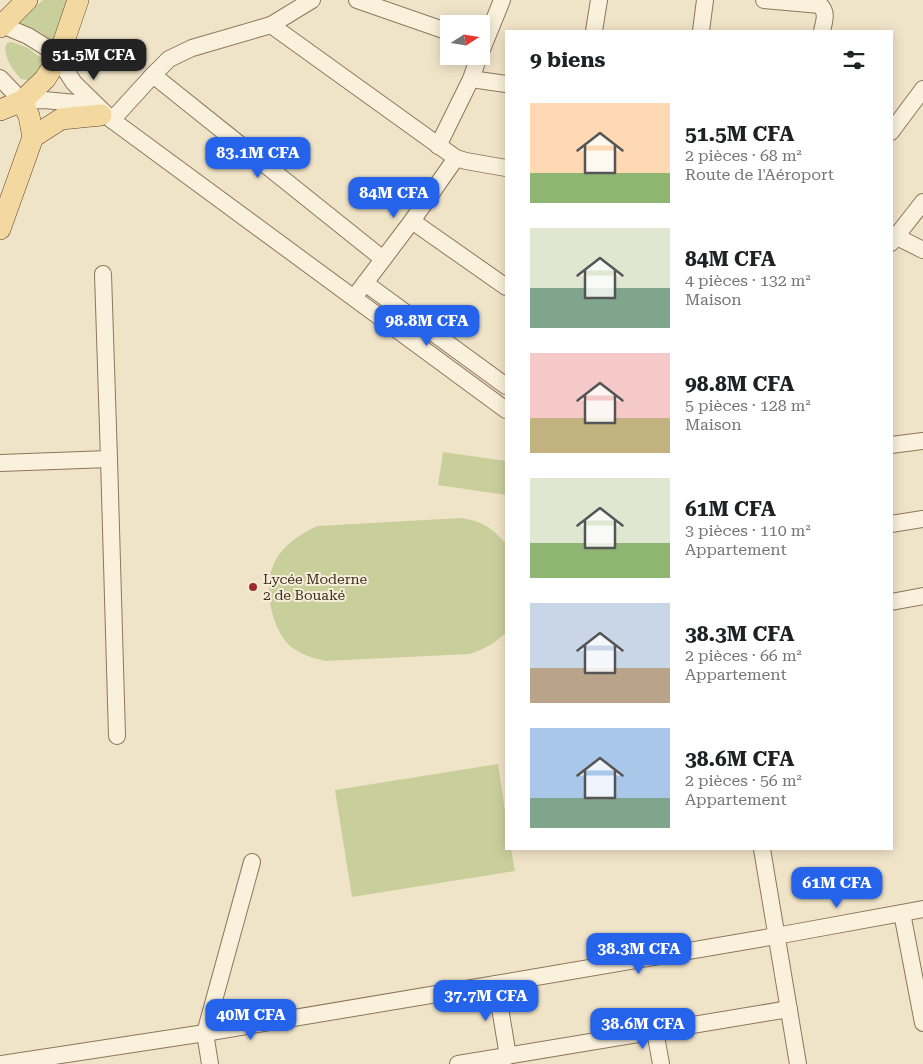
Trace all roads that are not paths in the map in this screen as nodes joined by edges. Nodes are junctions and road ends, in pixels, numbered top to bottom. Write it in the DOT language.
graph roads {
  1 [pos="78,0"];
  2 [pos="312,0"];
  3 [pos="357,0"];
  4 [pos="502,0"];
  5 [pos="599,0"];
  6 [pos="705,0"];
  7 [pos="764,0"];
  8 [pos="21,2"];
  9 [pos="272,25"];
  10 [pos="1,26"];
  11 [pos="440,29"];
  12 [pos="490,29"];
  13 [pos="594,30"];
  14 [pos="701,30"];
  15 [pos="822,30"];
  16 [pos="57,57"];
  17 [pos="476,65"];
  18 [pos="153,75"];
  19 [pos="0,78"];
  20 [pos="471,80"];
  21 [pos="505,84"];
  22 [pos="923,89"];
  23 [pos="22,101"];
  24 [pos="0,110"];
  25 [pos="106,118"];
  26 [pos="893,129"];
  27 [pos="32,137"];
  28 [pos="438,146"];
  29 [pos="456,158"];
  30 [pos="505,168"];
  31 [pos="923,202"];
  32 [pos="412,221"];
  33 [pos="0,229"];
  34 [pos="893,238"];
  35 [pos="923,250"];
  36 [pos="383,259"];
  37 [pos="102,274"];
  38 [pos="365,283"];
  39 [pos="505,286"];
  40 [pos="354,298"];
  41 [pos="505,385"];
  42 [pos="505,409"];
  43 [pos="923,441"];
  44 [pos="893,445"];
  45 [pos="109,459"];
  46 [pos="0,463"];
  47 [pos="923,519"];
  48 [pos="893,524"];
  49 [pos="923,596"];
  50 [pos="893,602"];
  51 [pos="117,736"];
  52 [pos="762,850"];
  53 [pos="252,862"];
  54 [pos="923,909"];
  55 [pos="902,913"];
  56 [pos="776,936"];
  57 [pos="496,984"];
  58 [pos="789,1009"];
  59 [pos="923,1022"];
  60 [pos="655,1030"];
  61 [pos="205,1033"];
  62 [pos="508,1056"];
  63 [pos="538,1058"];
  64 [pos="2,1064"];
  65 [pos="210,1064"];
  66 [pos="458,1064"];
  67 [pos="661,1064"];
  68 [pos="798,1064"];
  1 -- 16 [label="main road"];
  2 -- 9 [label="street"];
  3 -- 11 [label="street"];
  4 -- 12 [label="street"];
  5 -- 13 [label="street"];
  6 -- 14 [label="street"];
  7 -- 15 [label="street"];
  8 -- 10 [label="main road"];
  9 -- 18 [label="street"];
  9 -- 28 [label="street"];
  10 -- 16 [label="street"];
  16 -- 23 [label="main road"];
  16 -- 25 [label="street"];
  17 -- 20 [label="street"];
  18 -- 25 [label="street"];
  18 -- 36 [label="street"];
  19 -- 23 [label="street"];
  20 -- 21 [label="street"];
  20 -- 28 [label="street"];
  22 -- 26 [label="street"];
  23 -- 24 [label="main road"];
  23 -- 25 [label="street"];
  23 -- 27 [label="main road"];
  25 -- 27 [label="main road"];
  25 -- 40 [label="street"];
  27 -- 33 [label="main road"];
  28 -- 29 [label="street"];
  29 -- 30 [label="street"];
  29 -- 32 [label="street"];
  31 -- 34 [label="street"];
  32 -- 36 [label="street"];
  32 -- 39 [label="street"];
  34 -- 35 [label="street"];
  36 -- 38 [label="street"];
  37 -- 45 [label="street"];
  38 -- 40 [label="street"];
  38 -- 41 [label="street"];
  40 -- 42 [label="street"];
  43 -- 44 [label="street"];
  45 -- 46 [label="street"];
  45 -- 51 [label="street"];
  47 -- 48 [label="street"];
  49 -- 50 [label="street"];
  52 -- 56 [label="street"];
  53 -- 61 [label="street"];
  54 -- 55 [label="street"];
  55 -- 56 [label="street"];
  55 -- 59 [label="street"];
  56 -- 57 [label="street"];
  56 -- 58 [label="street"];
  57 -- 61 [label="street"];
  57 -- 62 [label="street"];
  58 -- 60 [label="street"];
  58 -- 68 [label="street"];
  60 -- 63 [label="street"];
  60 -- 67 [label="street"];
  61 -- 64 [label="street"];
  61 -- 65 [label="street"];
  62 -- 63 [label="street"];
  62 -- 66 [label="street"];
}
